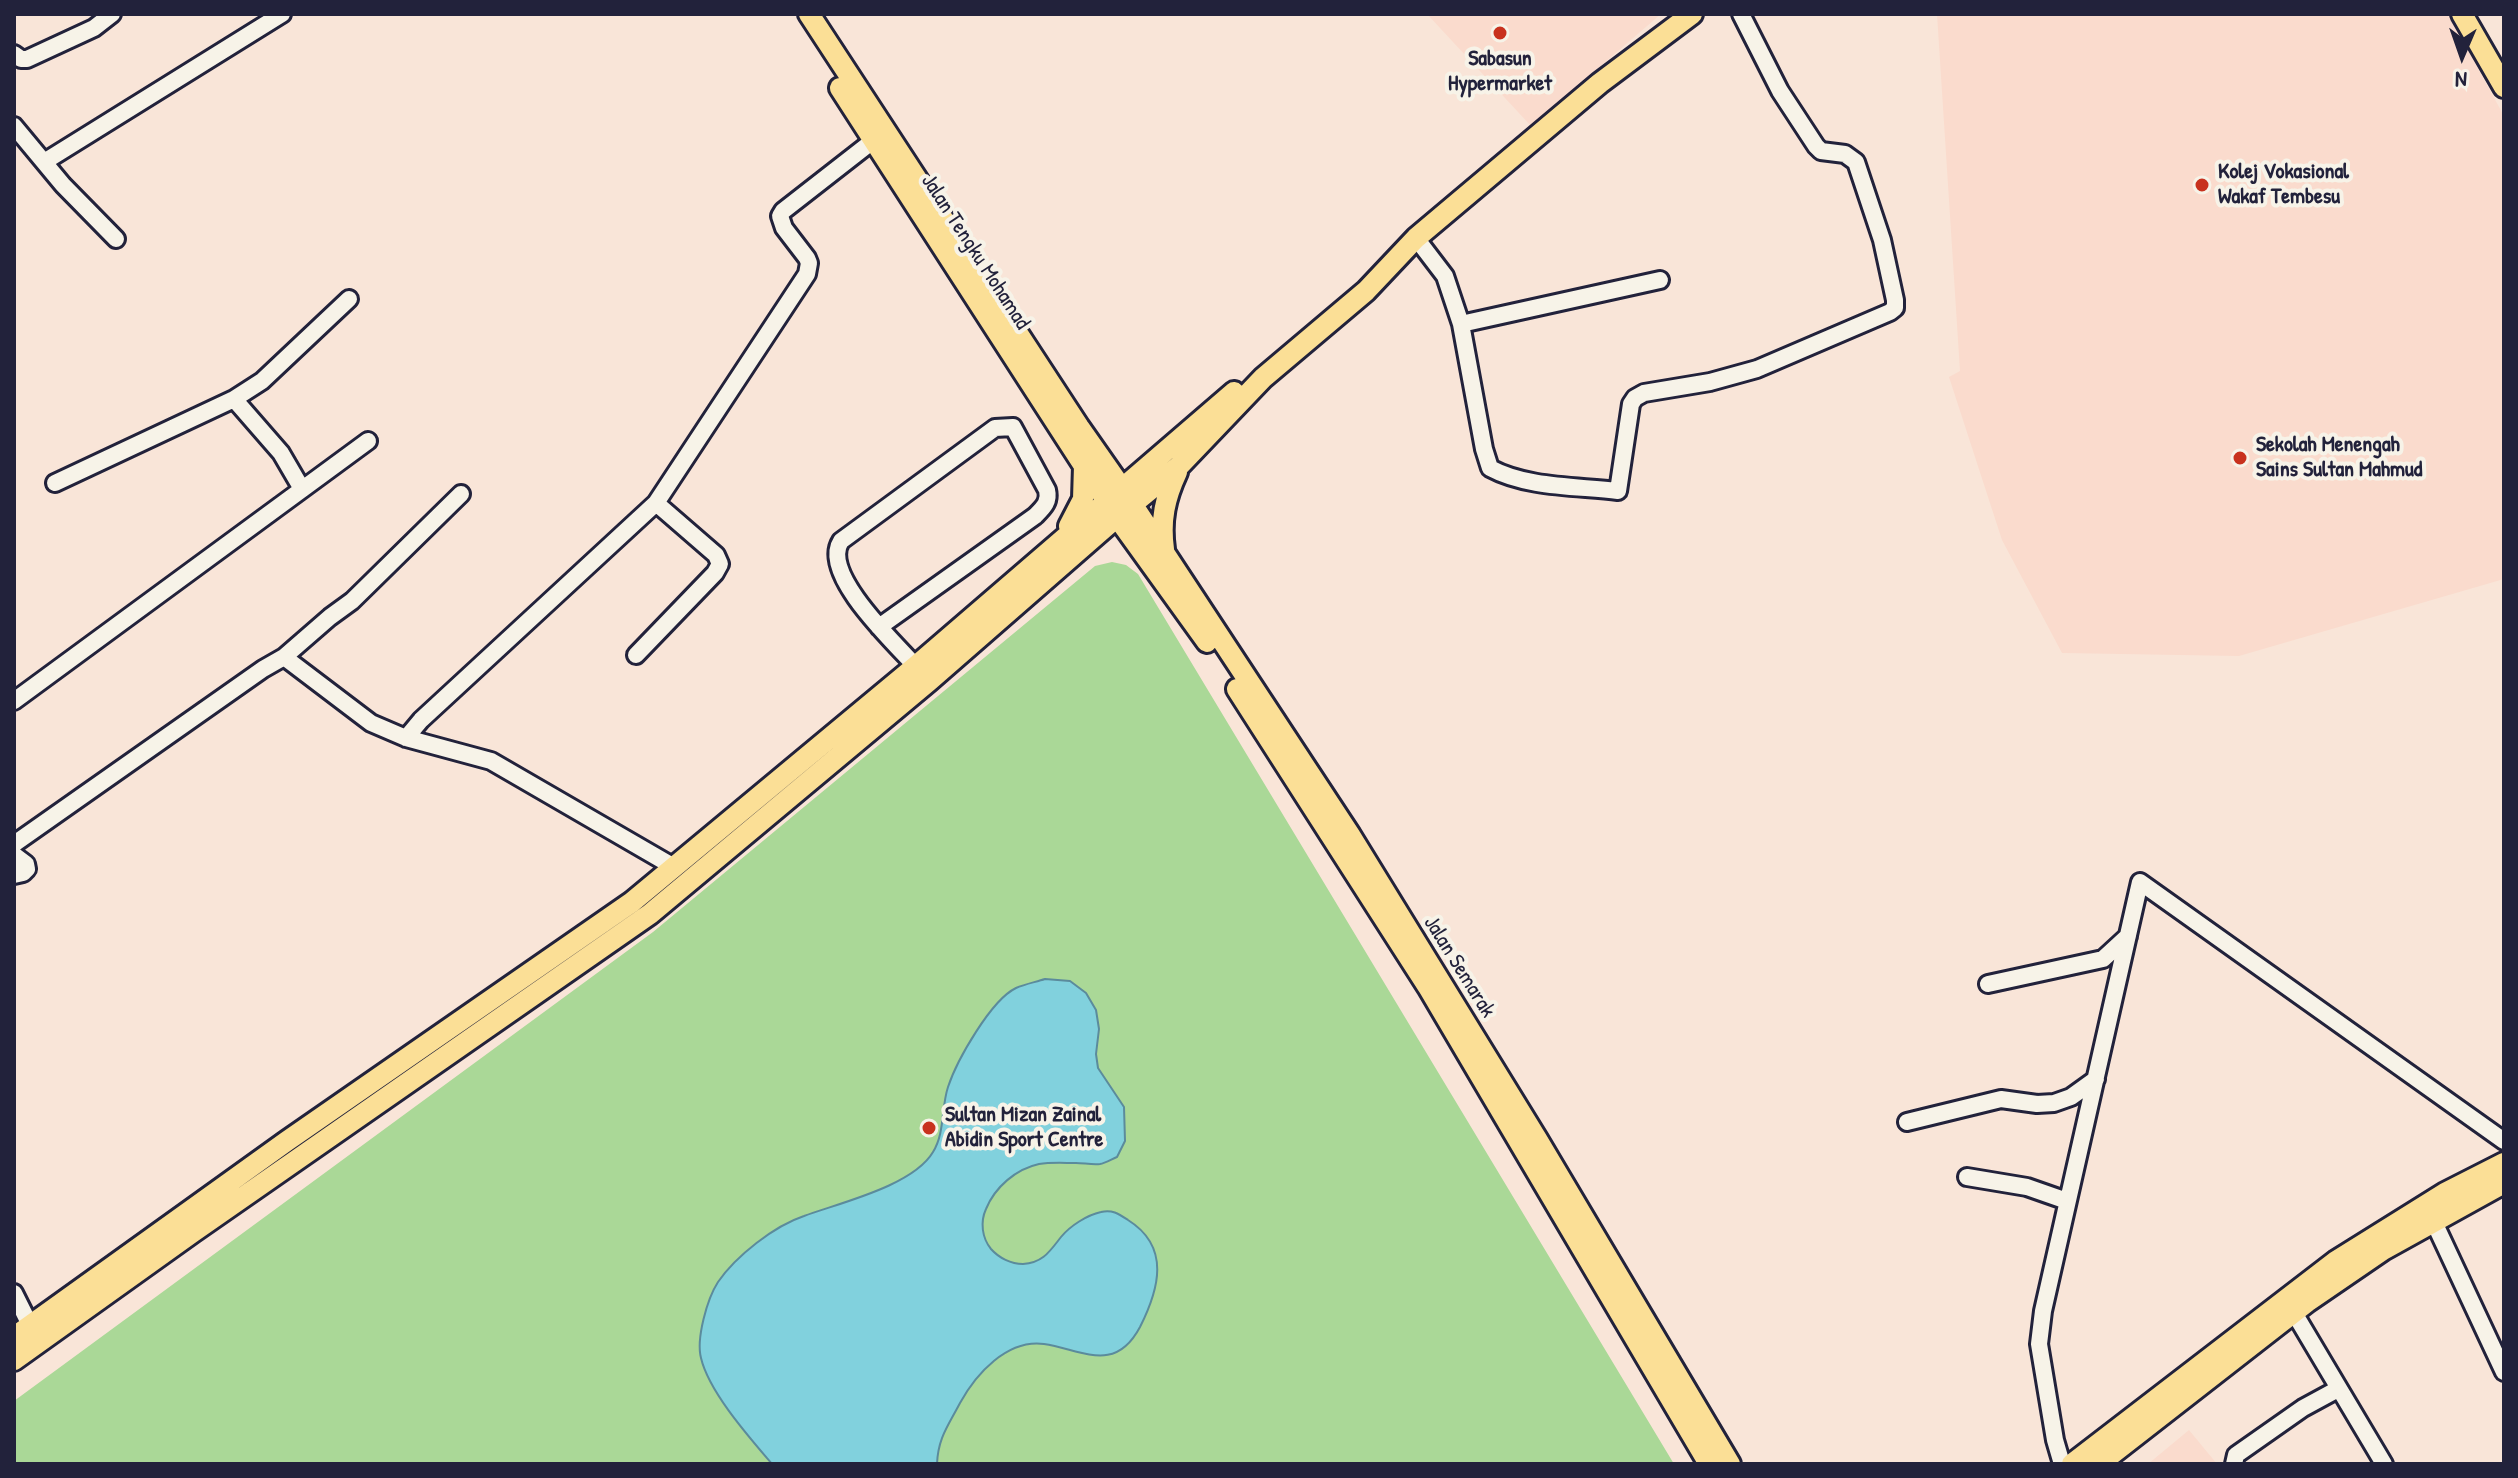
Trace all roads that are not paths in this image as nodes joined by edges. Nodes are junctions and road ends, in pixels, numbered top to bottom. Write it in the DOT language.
graph roads {
  1 [pos="112,14"];
  2 [pos="282,14"];
  3 [pos="793,14"];
  4 [pos="809,14"];
  5 [pos="1692,14"];
  6 [pos="1741,14"];
  7 [pos="2474,17"];
  8 [pos="14,54"];
  9 [pos="2504,64"];
  10 [pos="2504,87"];
  11 [pos="14,126"];
  12 [pos="874,140"];
  13 [pos="44,162"];
  14 [pos="116,239"];
  15 [pos="1412,242"];
  16 [pos="1660,280"];
  17 [pos="349,299"];
  18 [pos="1461,324"];
  19 [pos="234,399"];
  20 [pos="1079,427"];
  21 [pos="368,441"];
  22 [pos="1157,458"];
  23 [pos="1084,465"];
  24 [pos="1179,466"];
  25 [pos="55,483"];
  26 [pos="302,489"];
  27 [pos="461,494"];
  28 [pos="1119,502"];
  29 [pos="656,503"];
  30 [pos="1087,544"];
  31 [pos="1055,546"];
  32 [pos="1155,554"];
  33 [pos="879,627"];
  34 [pos="636,655"];
  35 [pos="284,657"];
  36 [pos="922,674"];
  37 [pos="14,701"];
  38 [pos="406,738"];
  39 [pos="14,844"];
  40 [pos="14,855"];
  41 [pos="674,867"];
  42 [pos="14,875"];
  43 [pos="2129,935"];
  44 [pos="1988,984"];
  45 [pos="2096,1079"];
  46 [pos="1907,1122"];
  47 [pos="2504,1141"];
  48 [pos="2504,1163"];
  49 [pos="1967,1177"];
  50 [pos="2504,1183"];
  51 [pos="2067,1201"];
  52 [pos="2433,1220"];
  53 [pos="14,1293"];
  54 [pos="2293,1311"];
  55 [pos="2504,1326"];
  56 [pos="22,1331"];
  57 [pos="2486,1333"];
  58 [pos="14,1360"];
  59 [pos="2504,1372"];
  60 [pos="2338,1389"];
  61 [pos="1709,1464"];
  62 [pos="1730,1464"];
  63 [pos="2062,1464"];
  64 [pos="2072,1464"];
  65 [pos="2099,1464"];
  66 [pos="2234,1464"];
  67 [pos="2384,1464"];
  1 -- 8 [label="street"];
  2 -- 13 [label="street"];
  3 -- 12 [label="main road, Jalan Tengku Mohamad"];
  4 -- 20 [label="main road, Jalan Tengku Mohamad"];
  5 -- 15 [label="main road"];
  6 -- 18 [label="street"];
  7 -- 9 [label="main road"];
  7 -- 10 [label="main road"];
  11 -- 13 [label="street"];
  12 -- 23 [label="main road, Jalan Tengku Mohamad"];
  12 -- 29 [label="street"];
  13 -- 14 [label="street"];
  15 -- 18 [label="street"];
  15 -- 22 [label="main road"];
  15 -- 24 [label="main road"];
  16 -- 18 [label="street"];
  17 -- 19 [label="street"];
  19 -- 25 [label="street"];
  19 -- 26 [label="street"];
  20 -- 22 [label="main road"];
  20 -- 28 [label="main road, Jalan Tengku Mohamad"];
  21 -- 26 [label="street"];
  22 -- 28 [label="main road"];
  23 -- 28 [label="main road, Jalan Tengku Mohamad"];
  23 -- 31 [label="main road"];
  24 -- 28 [label="main road"];
  24 -- 32 [label="main road"];
  26 -- 37 [label="street"];
  27 -- 35 [label="street"];
  28 -- 30 [label="main road"];
  28 -- 31 [label="main road"];
  28 -- 32 [label="main road, Jalan Semarak"];
  29 -- 34 [label="street"];
  29 -- 38 [label="street"];
  30 -- 32 [label="main road"];
  30 -- 36 [label="main road"];
  31 -- 36 [label="main road"];
  32 -- 61 [label="main road, Jalan Semarak"];
  32 -- 62 [label="main road, Jalan Semarak"];
  33 -- 33 [label="street"];
  33 -- 36 [label="street"];
  35 -- 38 [label="street"];
  35 -- 39 [label="street"];
  36 -- 41 [label="main road"];
  36 -- 58 [label="main road"];
  38 -- 41 [label="street"];
  40 -- 42 [label="street"];
  41 -- 56 [label="main road"];
  43 -- 44 [label="street"];
  43 -- 45 [label="street"];
  43 -- 47 [label="street"];
  45 -- 46 [label="street"];
  45 -- 51 [label="street"];
  48 -- 64 [label="main road"];
  49 -- 51 [label="street"];
  50 -- 52 [label="main road"];
  51 -- 63 [label="street"];
  52 -- 54 [label="main road"];
  52 -- 57 [label="street"];
  53 -- 56 [label="street"];
  54 -- 60 [label="street"];
  54 -- 65 [label="main road"];
  55 -- 57 [label="street"];
  57 -- 59 [label="street"];
  60 -- 66 [label="street"];
  60 -- 67 [label="street"];
}
